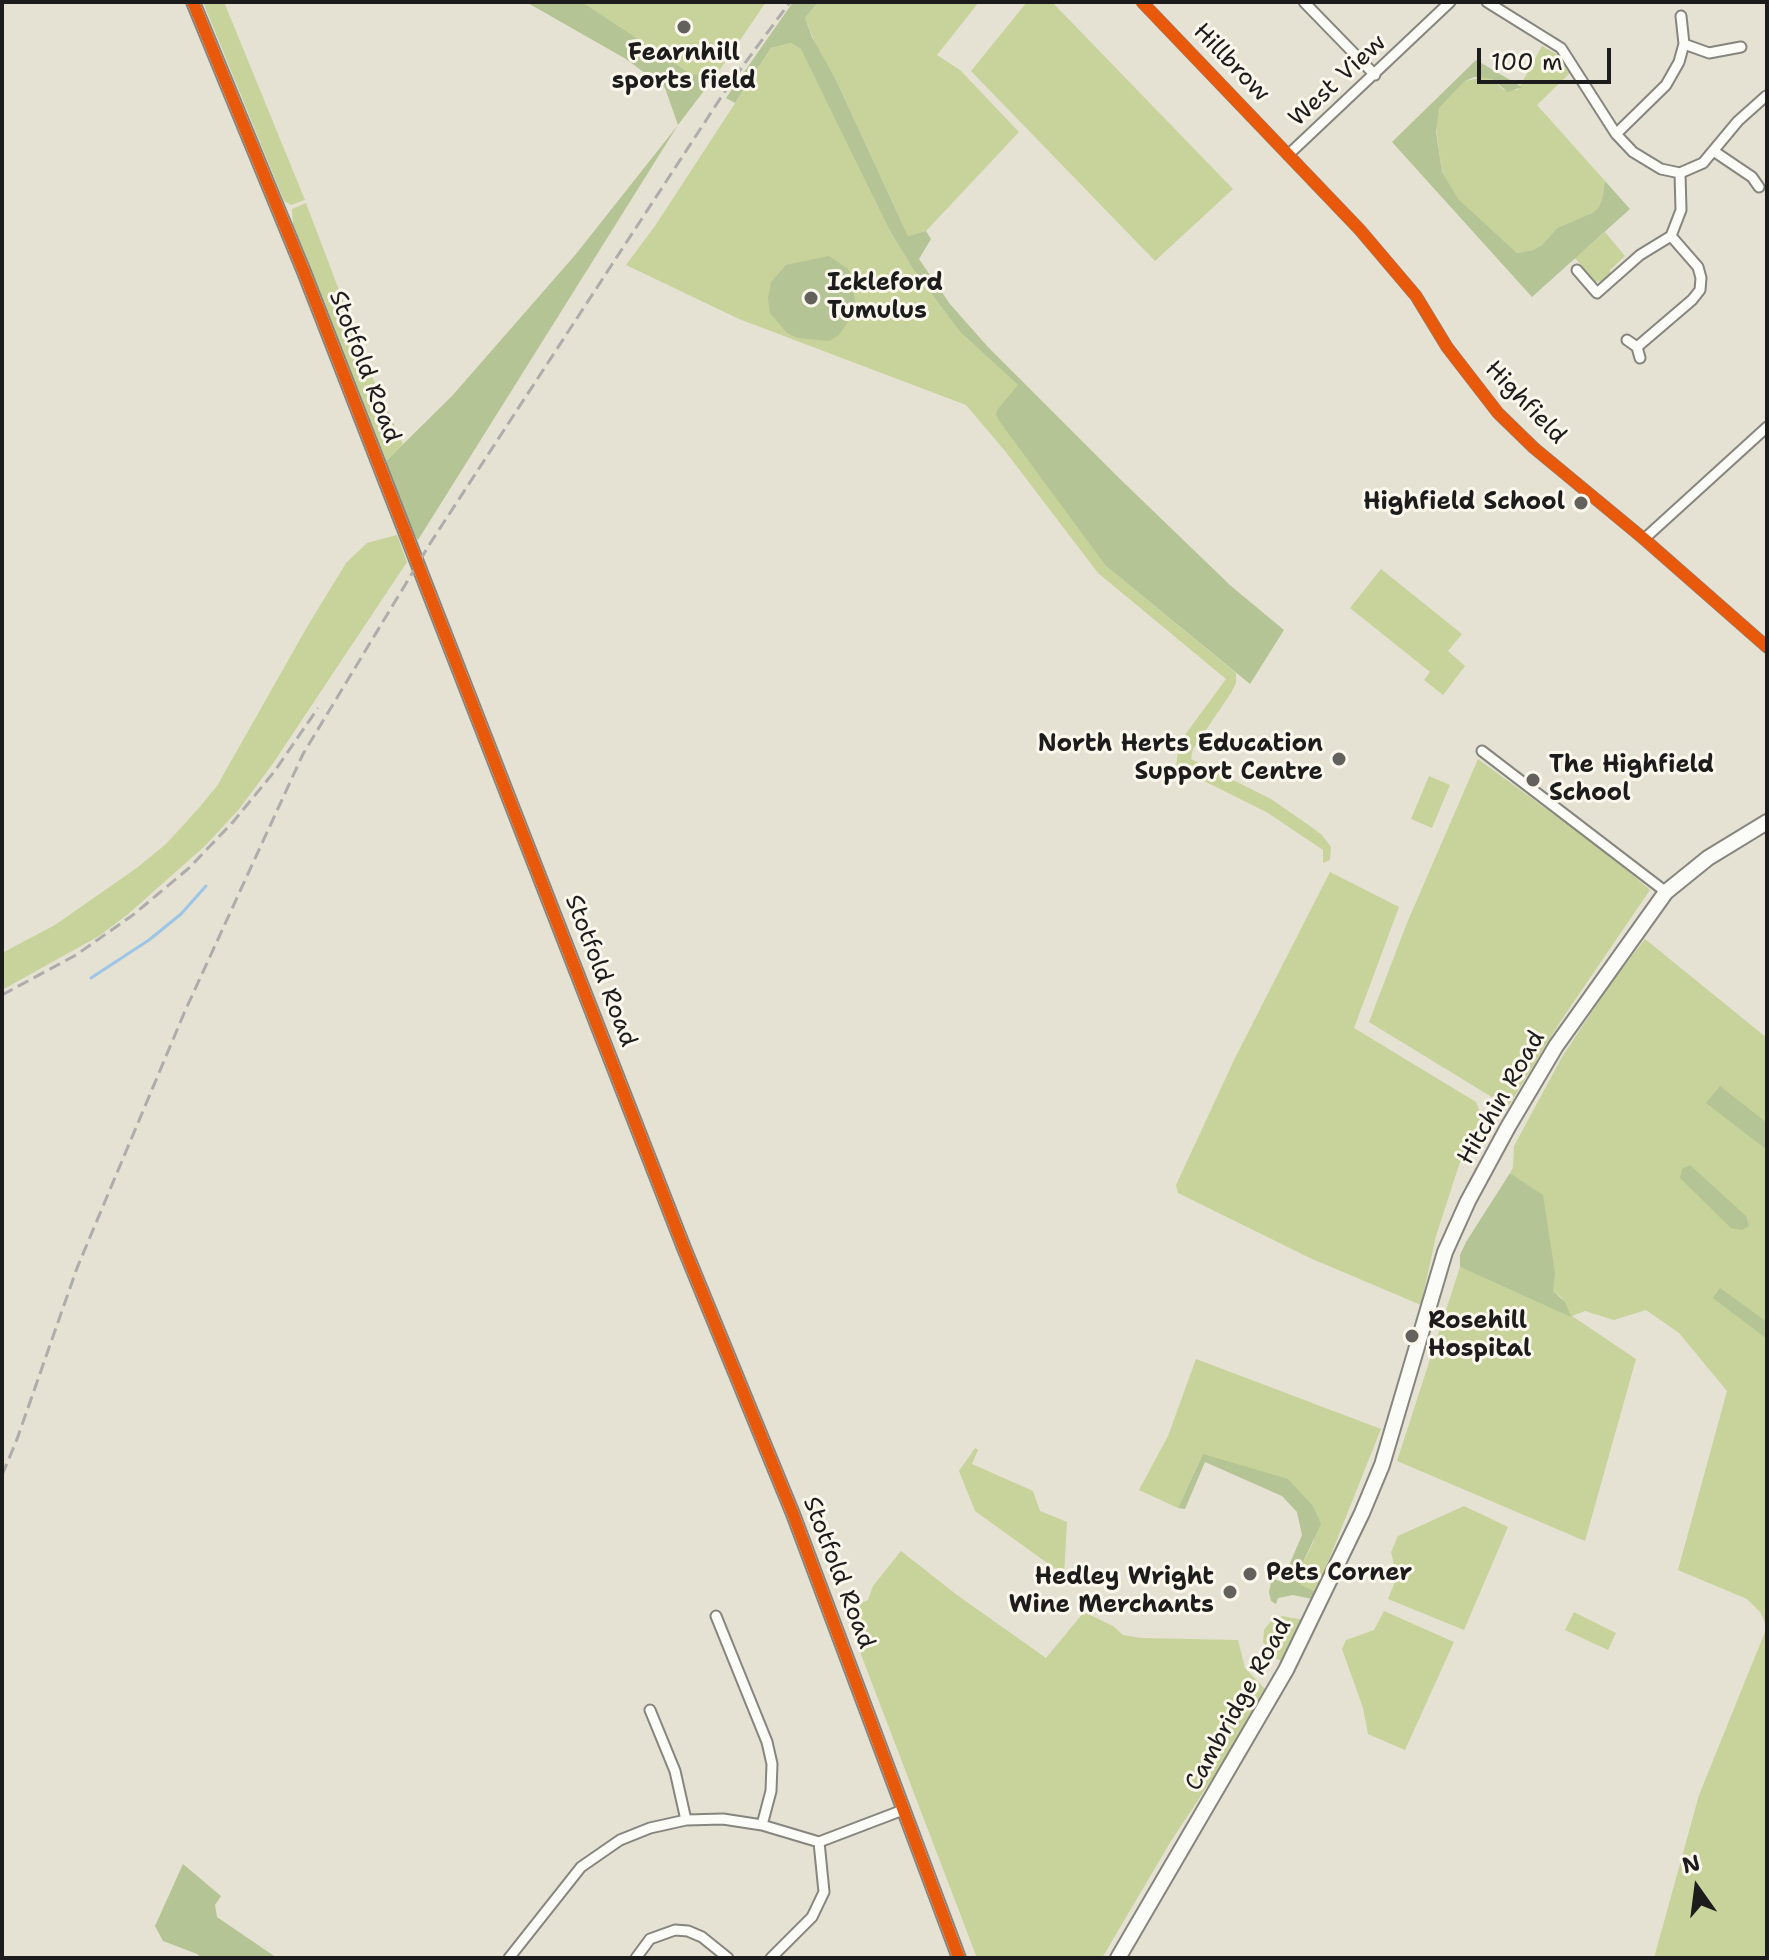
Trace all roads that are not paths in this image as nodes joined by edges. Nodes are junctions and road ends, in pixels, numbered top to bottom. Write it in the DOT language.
graph roads {
  1 [pos="193,2"];
  2 [pos="1142,2"];
  3 [pos="1304,2"];
  4 [pos="1450,2"];
  5 [pos="1487,2"];
  6 [pos="1681,16"];
  7 [pos="1684,44"];
  8 [pos="1741,47"];
  9 [pos="1375,75"];
  10 [pos="1766,96"];
  11 [pos="1616,134"];
  12 [pos="1715,152"];
  13 [pos="1288,155"];
  14 [pos="1680,173"];
  15 [pos="1759,187"];
  16 [pos="1671,236"];
  17 [pos="1577,270"];
  18 [pos="1627,340"];
  19 [pos="1637,347"];
  20 [pos="1640,358"];
  21 [pos="1767,427"];
  22 [pos="1644,539"];
  23 [pos="1767,647"];
  24 [pos="1482,751"];
  25 [pos="1767,822"];
  26 [pos="1666,892"];
  27 [pos="1382,1465"];
  28 [pos="716,1616"];
  29 [pos="650,1710"];
  30 [pos="903,1810"];
  31 [pos="686,1820"];
  32 [pos="762,1825"];
  33 [pos="819,1842"];
  34 [pos="509,1958"];
  35 [pos="636,1958"];
  36 [pos="728,1958"];
  37 [pos="771,1958"];
  38 [pos="959,1958"];
  39 [pos="1118,1958"];
  1 -- 30 [label="street, Stotfold Road"];
  2 -- 13 [label="street, Hillbrow"];
  3 -- 9 [label="street"];
  4 -- 9 [label="street, West View"];
  5 -- 11 [label="street"];
  6 -- 7 [label="street"];
  7 -- 8 [label="street"];
  7 -- 11 [label="street"];
  9 -- 13 [label="street, West View"];
  10 -- 12 [label="street"];
  11 -- 14 [label="street"];
  12 -- 14 [label="street"];
  12 -- 15 [label="street"];
  13 -- 22 [label="street, Highfield"];
  14 -- 16 [label="street"];
  16 -- 17 [label="street"];
  16 -- 19 [label="street"];
  18 -- 19 [label="street"];
  19 -- 20 [label="street"];
  21 -- 22 [label="street"];
  22 -- 23 [label="street, Highfield"];
  24 -- 26 [label="street"];
  25 -- 26 [label="main road, Hitchin Road"];
  26 -- 27 [label="main road, Hitchin Road"];
  27 -- 39 [label="main road, Cambridge Road"];
  28 -- 32 [label="street"];
  29 -- 31 [label="street"];
  30 -- 33 [label="street"];
  30 -- 38 [label="street, Stotfold Road"];
  31 -- 32 [label="street"];
  31 -- 34 [label="street"];
  32 -- 33 [label="street"];
  33 -- 37 [label="street"];
  35 -- 36 [label="street"];
}
